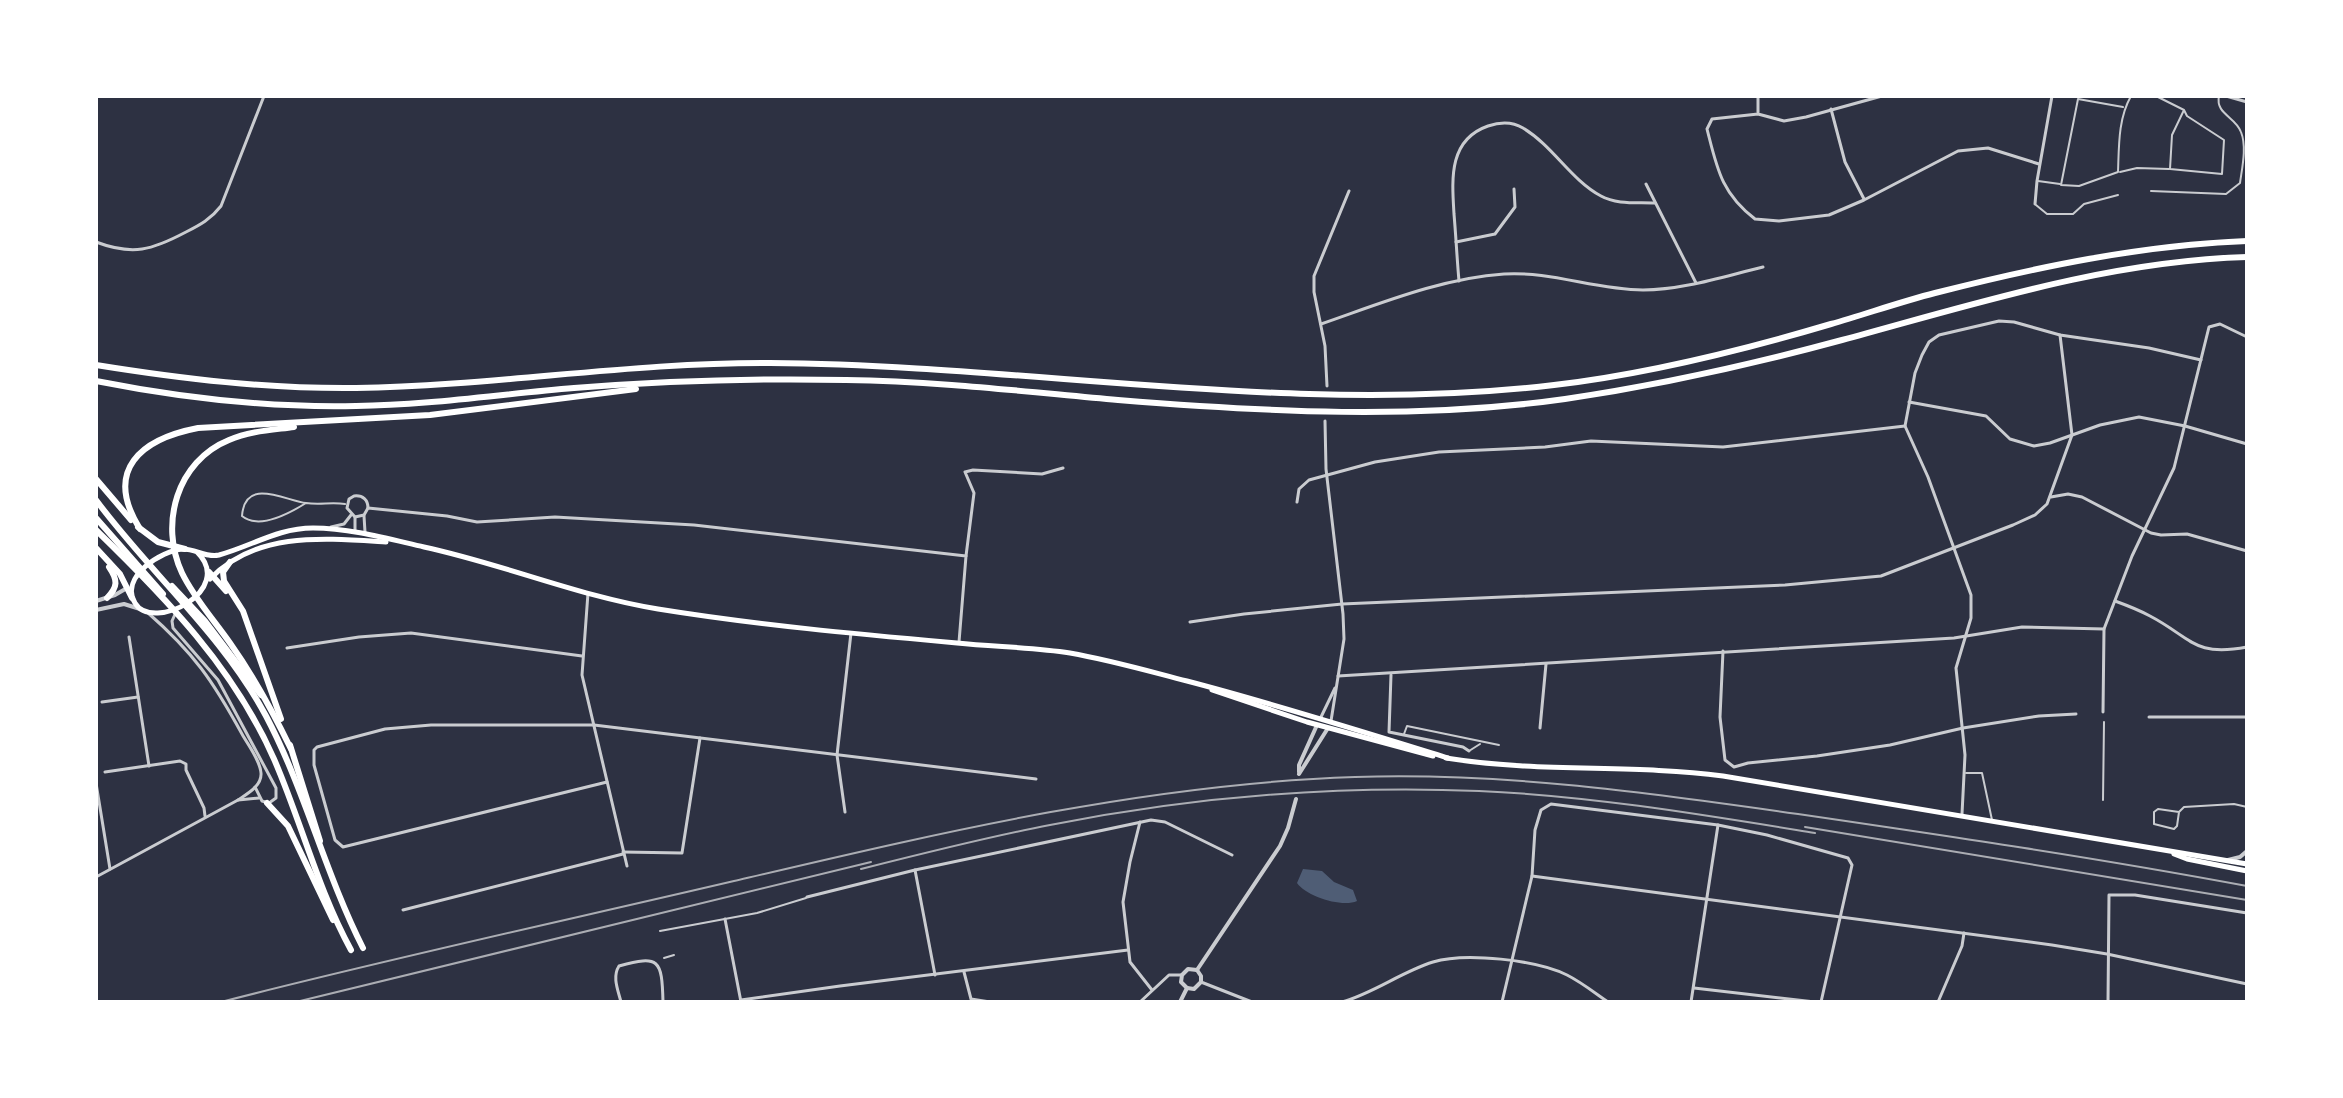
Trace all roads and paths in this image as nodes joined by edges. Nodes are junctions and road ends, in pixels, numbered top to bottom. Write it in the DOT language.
graph roads {
  1 [pos="264,96"];
  2 [pos="1758,96"];
  3 [pos="1882,96"];
  4 [pos="2046,96"];
  5 [pos="2131,96"];
  6 [pos="2156,96"];
  7 [pos="2219,96"];
  8 [pos="2226,96"];
  9 [pos="2052,97"];
  10 [pos="2078,98"];
  11 [pos="2247,102"];
  12 [pos="2123,107"];
  13 [pos="1831,109"];
  14 [pos="2184,110"];
  15 [pos="1758,114"];
  16 [pos="2039,164"];
  17 [pos="2170,169"];
  18 [pos="2118,172"];
  19 [pos="2037,181"];
  20 [pos="1646,184"];
  21 [pos="2061,185"];
  22 [pos="1514,189"];
  23 [pos="1349,191"];
  24 [pos="2151,191"];
  25 [pos="2118,195"];
  26 [pos="1864,200"];
  27 [pos="1655,203"];
  28 [pos="2035,204"];
  29 [pos="2247,241"];
  30 [pos="96,242"];
  31 [pos="1456,242"];
  32 [pos="2247,257"];
  33 [pos="1763,267"];
  34 [pos="1459,281"];
  35 [pos="1696,283"];
  36 [pos="1321,324"];
  37 [pos="2060,335"];
  38 [pos="2247,337"];
  39 [pos="2201,360"];
  40 [pos="96,365"];
  41 [pos="96,381"];
  42 [pos="683,382"];
  43 [pos="1327,386"];
  44 [pos="1909,402"];
  45 [pos="1325,421"];
  46 [pos="338,422"];
  47 [pos="1905,426"];
  48 [pos="2185,426"];
  49 [pos="2072,435"];
  50 [pos="2247,444"];
  51 [pos="1063,468"];
  52 [pos="1326,474"];
  53 [pos="96,479"];
  54 [pos="2050,498"];
  55 [pos="96,500"];
  56 [pos="1297,502"];
  57 [pos="306,503"];
  58 [pos="347,504"];
  59 [pos="368,508"];
  60 [pos="364,515"];
  61 [pos="353,516"];
  62 [pos="96,518"];
  63 [pos="315,528"];
  64 [pos="140,529"];
  65 [pos="96,530"];
  66 [pos="2145,530"];
  67 [pos="354,536"];
  68 [pos="376,537"];
  69 [pos="410,544"];
  70 [pos="167,548"];
  71 [pos="1955,548"];
  72 [pos="184,549"];
  73 [pos="96,550"];
  74 [pos="2247,551"];
  75 [pos="197,552"];
  76 [pos="966,556"];
  77 [pos="230,562"];
  78 [pos="210,574"];
  79 [pos="159,575"];
  80 [pos="132,583"];
  81 [pos="588,593"];
  82 [pos="107,598"];
  83 [pos="132,598"];
  84 [pos="96,601"];
  85 [pos="2115,601"];
  86 [pos="1342,604"];
  87 [pos="179,607"];
  88 [pos="140,609"];
  89 [pos="96,610"];
  90 [pos="147,612"];
  91 [pos="1190,622"];
  92 [pos="248,624"];
  93 [pos="2104,629"];
  94 [pos="851,633"];
  95 [pos="1967,634"];
  96 [pos="129,637"];
  97 [pos="959,643"];
  98 [pos="207,646"];
  99 [pos="2247,647"];
  100 [pos="287,648"];
  101 [pos="1723,651"];
  102 [pos="582,656"];
  103 [pos="1546,664"];
  104 [pos="1391,674"];
  105 [pos="1338,676"];
  106 [pos="1185,681"];
  107 [pos="1336,685"];
  108 [pos="138,697"];
  109 [pos="102,702"];
  110 [pos="2103,712"];
  111 [pos="275,714"];
  112 [pos="2076,714"];
  113 [pos="1321,717"];
  114 [pos="2149,717"];
  115 [pos="2247,717"];
  116 [pos="1331,721"];
  117 [pos="2104,722"];
  118 [pos="594,725"];
  119 [pos="1317,725"];
  120 [pos="1328,728"];
  121 [pos="1540,728"];
  122 [pos="1963,728"];
  123 [pos="1403,735"];
  124 [pos="700,738"];
  125 [pos="1481,743"];
  126 [pos="1499,745"];
  127 [pos="291,749"];
  128 [pos="1469,751"];
  129 [pos="837,755"];
  130 [pos="1448,758"];
  131 [pos="149,766"];
  132 [pos="105,772"];
  133 [pos="1966,773"];
  134 [pos="260,779"];
  135 [pos="1036,779"];
  136 [pos="271,781"];
  137 [pos="607,782"];
  138 [pos="96,783"];
  139 [pos="255,787"];
  140 [pos="259,798"];
  141 [pos="1296,799"];
  142 [pos="238,800"];
  143 [pos="2103,800"];
  144 [pos="267,803"];
  145 [pos="2247,807"];
  146 [pos="845,812"];
  147 [pos="2179,812"];
  148 [pos="205,816"];
  149 [pos="1962,816"];
  150 [pos="1993,821"];
  151 [pos="1140,822"];
  152 [pos="1718,825"];
  153 [pos="2247,851"];
  154 [pos="2169,852"];
  155 [pos="623,853"];
  156 [pos="1232,855"];
  157 [pos="2228,860"];
  158 [pos="2247,864"];
  159 [pos="627,866"];
  160 [pos="110,869"];
  161 [pos="915,870"];
  162 [pos="2247,871"];
  163 [pos="328,872"];
  164 [pos="1532,876"];
  165 [pos="96,877"];
  166 [pos="807,897"];
  167 [pos="1706,899"];
  168 [pos="403,910"];
  169 [pos="2247,913"];
  170 [pos="1841,917"];
  171 [pos="725,919"];
  172 [pos="660,931"];
  173 [pos="1964,933"];
  174 [pos="363,948"];
  175 [pos="1128,950"];
  176 [pos="2107,954"];
  177 [pos="674,955"];
  178 [pos="664,958"];
  179 [pos="1512,960"];
  180 [pos="1197,970"];
  181 [pos="964,972"];
  182 [pos="935,975"];
  183 [pos="1182,975"];
  184 [pos="1201,982"];
  185 [pos="2247,984"];
  186 [pos="1187,988"];
  187 [pos="1694,988"];
  188 [pos="1152,990"];
  189 [pos="1358,1000"];
  190 [pos="741,1001"];
  191 [pos="621,1002"];
  192 [pos="663,1002"];
  193 [pos="990,1002"];
  194 [pos="1140,1002"];
  195 [pos="1180,1002"];
  196 [pos="1252,1002"];
  197 [pos="1342,1002"];
  198 [pos="1502,1002"];
  199 [pos="1608,1002"];
  200 [pos="1691,1002"];
  201 [pos="1815,1002"];
  202 [pos="1821,1002"];
  203 [pos="1938,1002"];
  204 [pos="2108,1002"];
  1 -- 30 [label="street"];
  2 -- 15 [label="street"];
  3 -- 13 [label="street"];
  4 -- 9 [label="street"];
  5 -- 12 [label="street"];
  6 -- 14 [label="street"];
  7 -- 24 [label="street"];
  8 -- 11 [label="street"];
  9 -- 16 [label="street"];
  10 -- 12 [label="street"];
  10 -- 21 [label="street"];
  12 -- 18 [label="street"];
  13 -- 15 [label="street"];
  13 -- 26 [label="street"];
  14 -- 17 [label="street"];
  14 -- 17 [label="street"];
  15 -- 26 [label="street"];
  16 -- 19 [label="street"];
  16 -- 26 [label="street"];
  17 -- 18 [label="street"];
  18 -- 21 [label="street"];
  19 -- 21 [label="street"];
  19 -- 28 [label="street"];
  20 -- 27 [label="street"];
  22 -- 31 [label="street"];
  23 -- 36 [label="street"];
  25 -- 28 [label="street"];
  27 -- 31 [label="street"];
  27 -- 35 [label="street"];
  29 -- 40 [label="highway"];
  31 -- 34 [label="street"];
  32 -- 42 [label="highway"];
  33 -- 35 [label="street"];
  34 -- 35 [label="street"];
  34 -- 36 [label="street"];
  36 -- 43 [label="street"];
  37 -- 39 [label="street"];
  37 -- 44 [label="street"];
  37 -- 49 [label="street"];
  38 -- 39 [label="street"];
  39 -- 48 [label="street"];
  41 -- 42 [label="highway"];
  42 -- 46 [label="highway"];
  44 -- 47 [label="street"];
  44 -- 49 [label="street"];
  45 -- 52 [label="street"];
  46 -- 64 [label="highway"];
  46 -- 111 [label="highway"];
  47 -- 52 [label="street"];
  47 -- 71 [label="street"];
  48 -- 49 [label="street"];
  48 -- 50 [label="street"];
  48 -- 66 [label="street"];
  49 -- 54 [label="street"];
  51 -- 76 [label="street"];
  52 -- 56 [label="street"];
  52 -- 86 [label="street"];
  53 -- 64 [label="highway"];
  54 -- 66 [label="street"];
  54 -- 71 [label="street"];
  55 -- 79 [label="highway"];
  57 -- 57 [label="street"];
  57 -- 58 [label="street"];
  58 -- 59 [label="street"];
  58 -- 61 [label="street"];
  59 -- 60 [label="street"];
  59 -- 76 [label="street"];
  60 -- 61 [label="street"];
  60 -- 68 [label="street"];
  61 -- 63 [label="street"];
  61 -- 67 [label="street"];
  62 -- 98 [label="highway"];
  63 -- 67 [label="main road"];
  63 -- 75 [label="main road"];
  64 -- 70 [label="highway"];
  65 -- 98 [label="highway"];
  66 -- 74 [label="street"];
  66 -- 85 [label="street"];
  67 -- 68 [label="main road"];
  67 -- 69 [label="main road"];
  67 -- 77 [label="main road"];
  68 -- 69 [label="main road"];
  69 -- 81 [label="main road"];
  70 -- 72 [label="highway"];
  70 -- 80 [label="main road"];
  71 -- 86 [label="street"];
  71 -- 95 [label="street"];
  72 -- 75 [label="main road"];
  73 -- 80 [label="highway"];
  73 -- 82 [label="highway"];
  75 -- 78 [label="main road"];
  76 -- 97 [label="street"];
  77 -- 78 [label="main road"];
  77 -- 92 [label="highway"];
  78 -- 87 [label="main road"];
  78 -- 92 [label="highway"];
  79 -- 111 [label="highway"];
  79 -- 163 [label="highway"];
  80 -- 82 [label="street"];
  80 -- 83 [label="highway"];
  81 -- 94 [label="main road"];
  81 -- 102 [label="street"];
  82 -- 84 [label="street"];
  83 -- 88 [label="main road"];
  85 -- 93 [label="street"];
  85 -- 99 [label="street"];
  86 -- 91 [label="street"];
  86 -- 105 [label="street"];
  87 -- 90 [label="main road"];
  87 -- 136 [label="street"];
  88 -- 89 [label="street"];
  88 -- 90 [label="main road"];
  90 -- 134 [label="street"];
  92 -- 127 [label="highway"];
  93 -- 95 [label="street"];
  93 -- 110 [label="street"];
  94 -- 97 [label="main road"];
  94 -- 129 [label="street"];
  95 -- 101 [label="street"];
  95 -- 122 [label="street"];
  96 -- 108 [label="street"];
  97 -- 106 [label="main road"];
  98 -- 144 [label="highway"];
  100 -- 102 [label="street"];
  101 -- 103 [label="street"];
  101 -- 122 [label="street"];
  102 -- 118 [label="street"];
  103 -- 104 [label="street"];
  103 -- 121 [label="street"];
  104 -- 105 [label="street"];
  104 -- 123 [label="street"];
  105 -- 107 [label="street"];
  106 -- 113 [label="main road"];
  106 -- 119 [label="main road"];
  107 -- 113 [label="street"];
  107 -- 116 [label="street"];
  108 -- 109 [label="street"];
  108 -- 131 [label="street"];
  111 -- 127 [label="highway"];
  112 -- 122 [label="street"];
  113 -- 116 [label="main road"];
  113 -- 119 [label="main road"];
  114 -- 115 [label="street"];
  116 -- 120 [label="main road"];
  116 -- 130 [label="main road"];
  117 -- 143 [label="street"];
  118 -- 124 [label="street"];
  118 -- 137 [label="street"];
  118 -- 137 [label="street"];
  119 -- 120 [label="main road"];
  119 -- 120 [label="street"];
  120 -- 130 [label="main road"];
  122 -- 133 [label="street"];
  123 -- 125 [label="street"];
  123 -- 128 [label="street"];
  124 -- 129 [label="street"];
  124 -- 155 [label="street"];
  125 -- 126 [label="street"];
  125 -- 128 [label="street"];
  127 -- 163 [label="highway"];
  129 -- 135 [label="street"];
  129 -- 146 [label="street"];
  130 -- 149 [label="main road"];
  131 -- 132 [label="street"];
  131 -- 148 [label="street"];
  133 -- 149 [label="street"];
  133 -- 150 [label="street"];
  134 -- 136 [label="street"];
  134 -- 139 [label="street"];
  136 -- 144 [label="street"];
  137 -- 155 [label="street"];
  138 -- 160 [label="street"];
  139 -- 140 [label="street"];
  139 -- 142 [label="street"];
  140 -- 142 [label="street"];
  140 -- 144 [label="street"];
  141 -- 180 [label="street"];
  142 -- 148 [label="street"];
  145 -- 147 [label="street"];
  147 -- 147 [label="street"];
  148 -- 160 [label="street"];
  149 -- 150 [label="main road"];
  150 -- 154 [label="main road"];
  151 -- 156 [label="street"];
  151 -- 161 [label="street"];
  151 -- 175 [label="street"];
  152 -- 164 [label="street"];
  152 -- 167 [label="street"];
  152 -- 170 [label="street"];
  153 -- 157 [label="street"];
  154 -- 157 [label="main road"];
  154 -- 162 [label="main road"];
  155 -- 159 [label="street"];
  155 -- 168 [label="street"];
  157 -- 158 [label="main road"];
  160 -- 165 [label="street"];
  161 -- 166 [label="street"];
  161 -- 182 [label="street"];
  163 -- 174 [label="highway"];
  164 -- 167 [label="street"];
  164 -- 179 [label="street"];
  166 -- 171 [label="street"];
  167 -- 170 [label="street"];
  167 -- 187 [label="street"];
  169 -- 176 [label="street"];
  170 -- 173 [label="street"];
  170 -- 202 [label="street"];
  171 -- 172 [label="street"];
  171 -- 190 [label="street"];
  173 -- 176 [label="street"];
  173 -- 203 [label="street"];
  175 -- 181 [label="street"];
  175 -- 188 [label="street"];
  176 -- 185 [label="street"];
  176 -- 204 [label="street"];
  177 -- 178 [label="street"];
  179 -- 189 [label="street"];
  179 -- 198 [label="street"];
  179 -- 199 [label="street"];
  180 -- 183 [label="street"];
  180 -- 184 [label="street"];
  181 -- 182 [label="street"];
  181 -- 193 [label="street"];
  182 -- 190 [label="street"];
  183 -- 186 [label="street"];
  183 -- 188 [label="street"];
  184 -- 186 [label="street"];
  184 -- 196 [label="street"];
  186 -- 195 [label="street"];
  187 -- 200 [label="street"];
  187 -- 201 [label="street"];
  188 -- 194 [label="street"];
  189 -- 197 [label="street"];
  191 -- 192 [label="street"];
}
